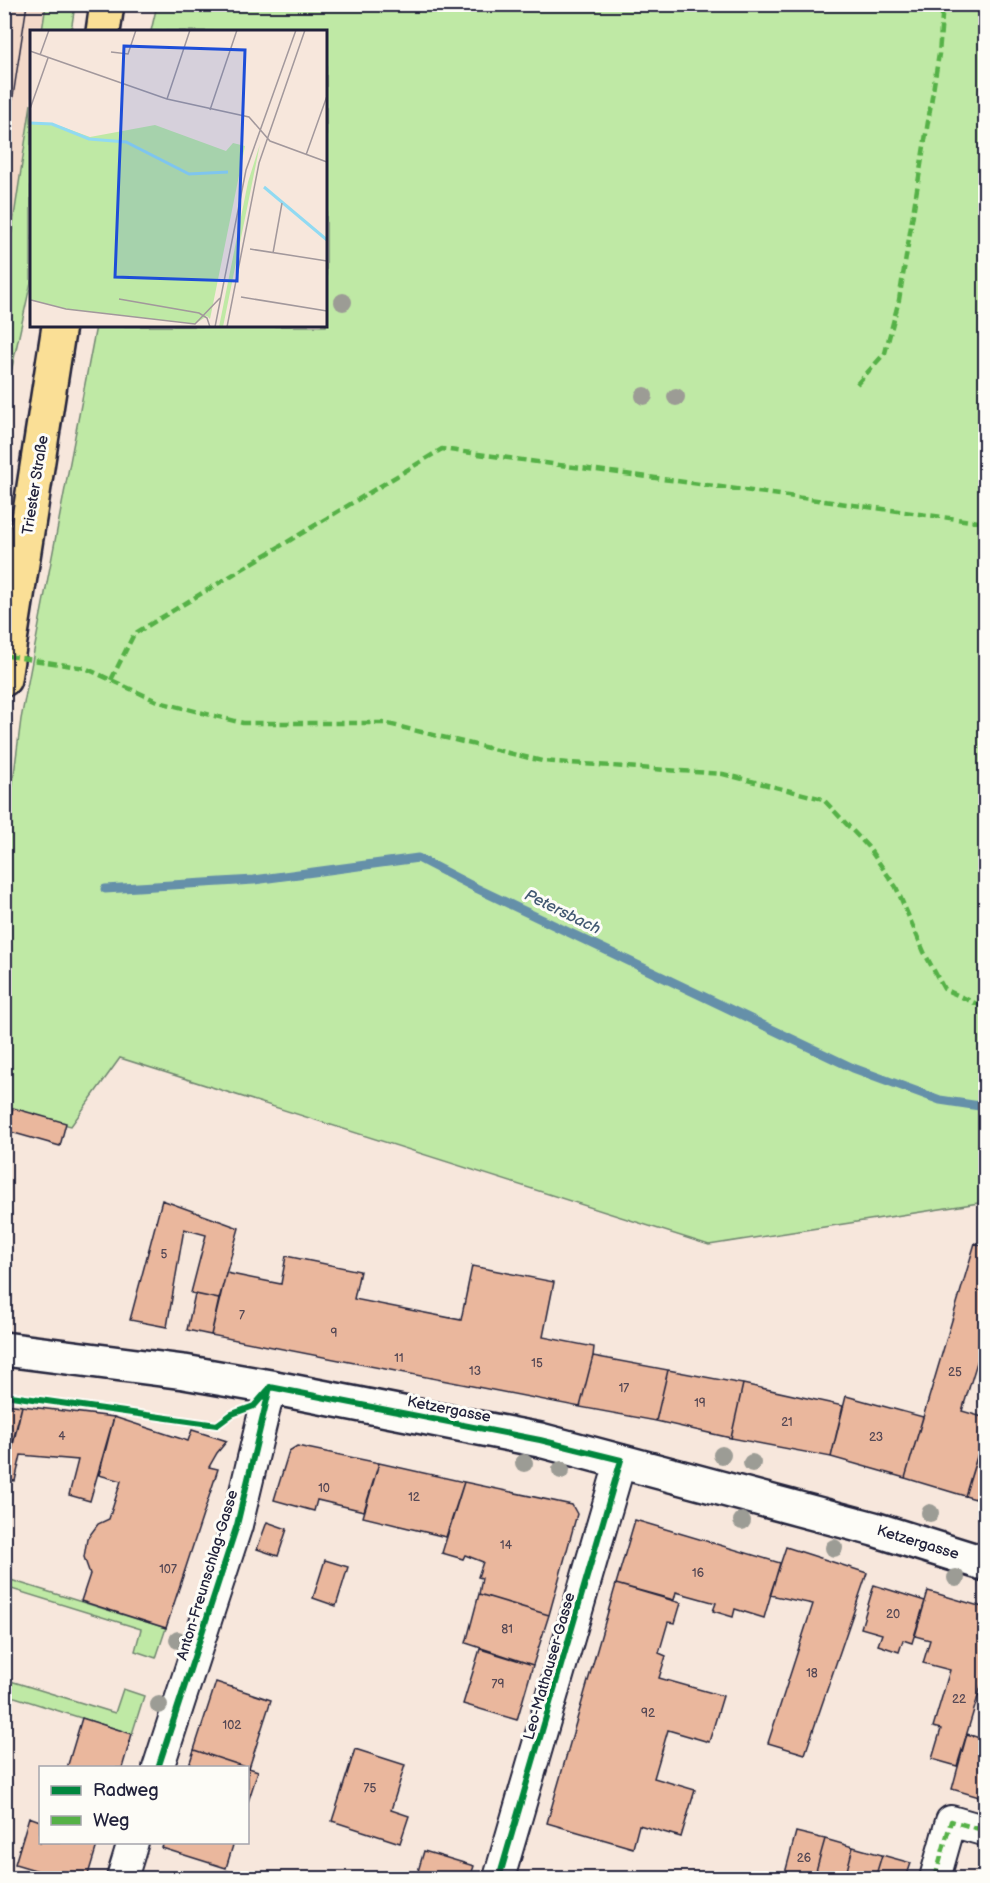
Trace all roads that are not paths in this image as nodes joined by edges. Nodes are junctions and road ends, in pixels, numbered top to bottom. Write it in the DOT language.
graph roads {
  1 [pos="108,4"];
  2 [pos="104,30"];
  3 [pos="59,327"];
  4 [pos="4,679"];
  5 [pos="4,1349"];
  6 [pos="270,1387"];
  7 [pos="621,1460"];
  8 [pos="986,1563"];
  9 [pos="158,1766"];
  10 [pos="986,1831"];
  11 [pos="132,1844"];
  12 [pos="122,1878"];
  13 [pos="499,1878"];
  14 [pos="935,1878"];
  1 -- 2 [label="main road"];
  3 -- 4 [label="main road, Triester Straße"];
  5 -- 6 [label="main road, Ketzergasse"];
  6 -- 7 [label="main road, Ketzergasse"];
  6 -- 9 [label="street, Anton-Freunschlag-Gasse"];
  7 -- 8 [label="main road, Ketzergasse"];
  7 -- 13 [label="street, Leo-Mathauser-Gasse"];
  10 -- 14 [label="street"];
  11 -- 12 [label="street"];
}
